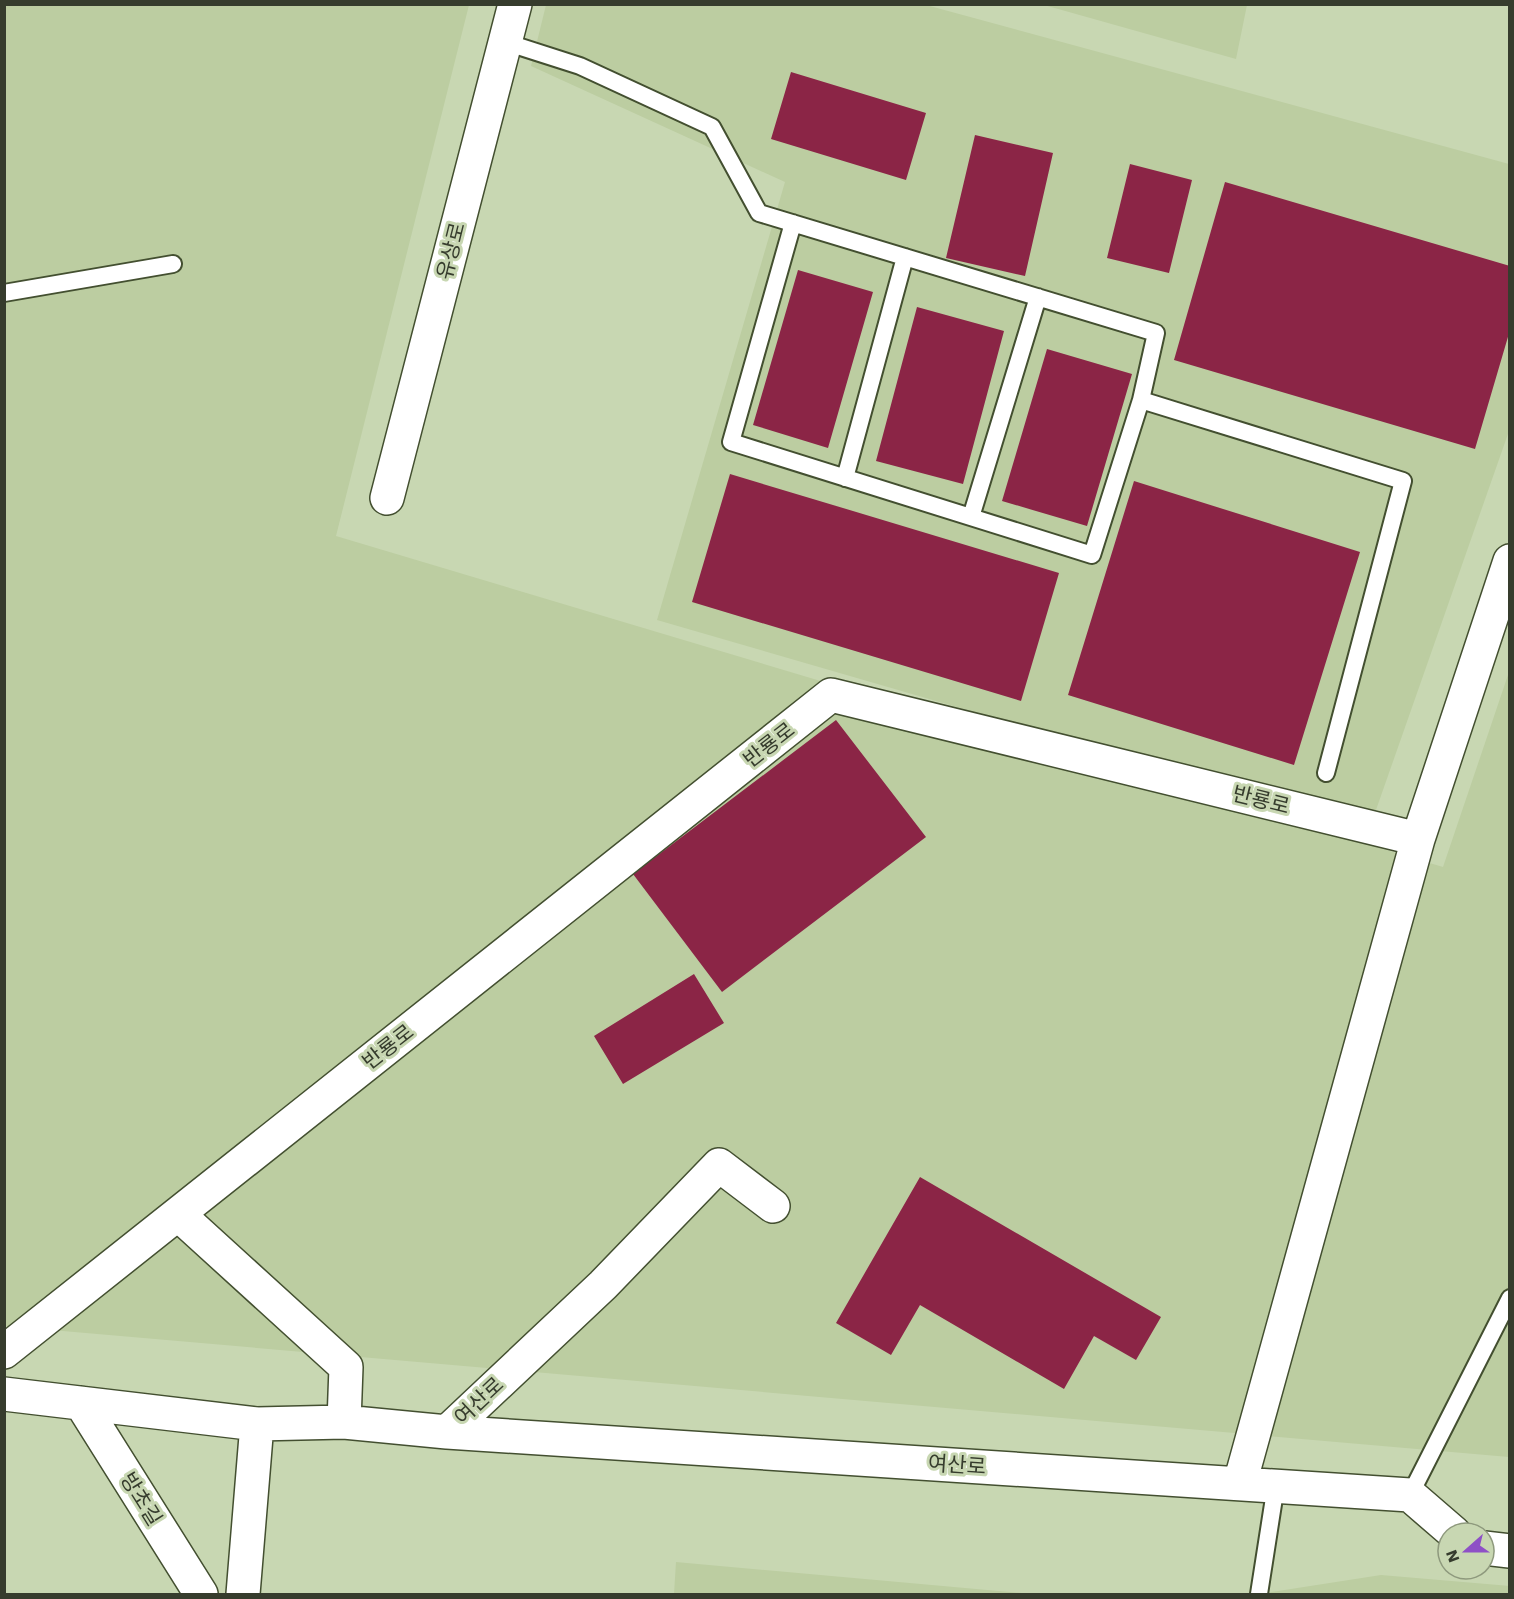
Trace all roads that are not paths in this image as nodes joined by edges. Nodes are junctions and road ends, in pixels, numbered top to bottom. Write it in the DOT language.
graph roads {
  1 [pos="515,4"];
  2 [pos="505,42"];
  3 [pos="793,223"];
  4 [pos="905,257"];
  5 [pos="173,264"];
  6 [pos="4,293"];
  7 [pos="1038,297"];
  8 [pos="1141,400"];
  9 [pos="845,478"];
  10 [pos="387,498"];
  11 [pos="971,517"];
  12 [pos="1509,561"];
  13 [pos="1326,773"];
  14 [pos="1418,839"];
  15 [pos="773,1206"];
  16 [pos="178,1214"];
  17 [pos="1509,1298"];
  18 [pos="4,1352"];
  19 [pos="4,1394"];
  20 [pos="81,1403"];
  21 [pos="344,1422"];
  22 [pos="257,1424"];
  23 [pos="447,1432"];
  24 [pos="1240,1483"];
  25 [pos="1275,1485"];
  26 [pos="1410,1495"];
  27 [pos="1440,1521"];
  28 [pos="201,1594"];
  29 [pos="243,1594"];
  30 [pos="1259,1594"];
  1 -- 2 [label="street, 유상로"];
  2 -- 3 [label="lane"];
  2 -- 10 [label="street, 유상로"];
  3 -- 4 [label="lane"];
  3 -- 9 [label="lane"];
  4 -- 7 [label="lane"];
  4 -- 9 [label="lane"];
  5 -- 6 [label="lane"];
  7 -- 8 [label="lane"];
  7 -- 11 [label="lane"];
  8 -- 11 [label="lane"];
  8 -- 13 [label="lane"];
  9 -- 11 [label="lane"];
  12 -- 14 [label="street"];
  14 -- 16 [label="street, 반룡로"];
  14 -- 24 [label="street"];
  15 -- 23 [label="street, 여산로"];
  16 -- 18 [label="street, 반룡로"];
  16 -- 21 [label="street"];
  17 -- 26 [label="lane"];
  19 -- 20 [label="street, 여산로"];
  20 -- 22 [label="street, 여산로"];
  20 -- 28 [label="street, 방초길"];
  21 -- 22 [label="street, 여산로"];
  21 -- 23 [label="street, 여산로"];
  22 -- 29 [label="street"];
  23 -- 24 [label="street, 여산로"];
  24 -- 25 [label="street, 여산로"];
  25 -- 26 [label="street, 여산로"];
  25 -- 30 [label="lane"];
  26 -- 27 [label="street"];
}
